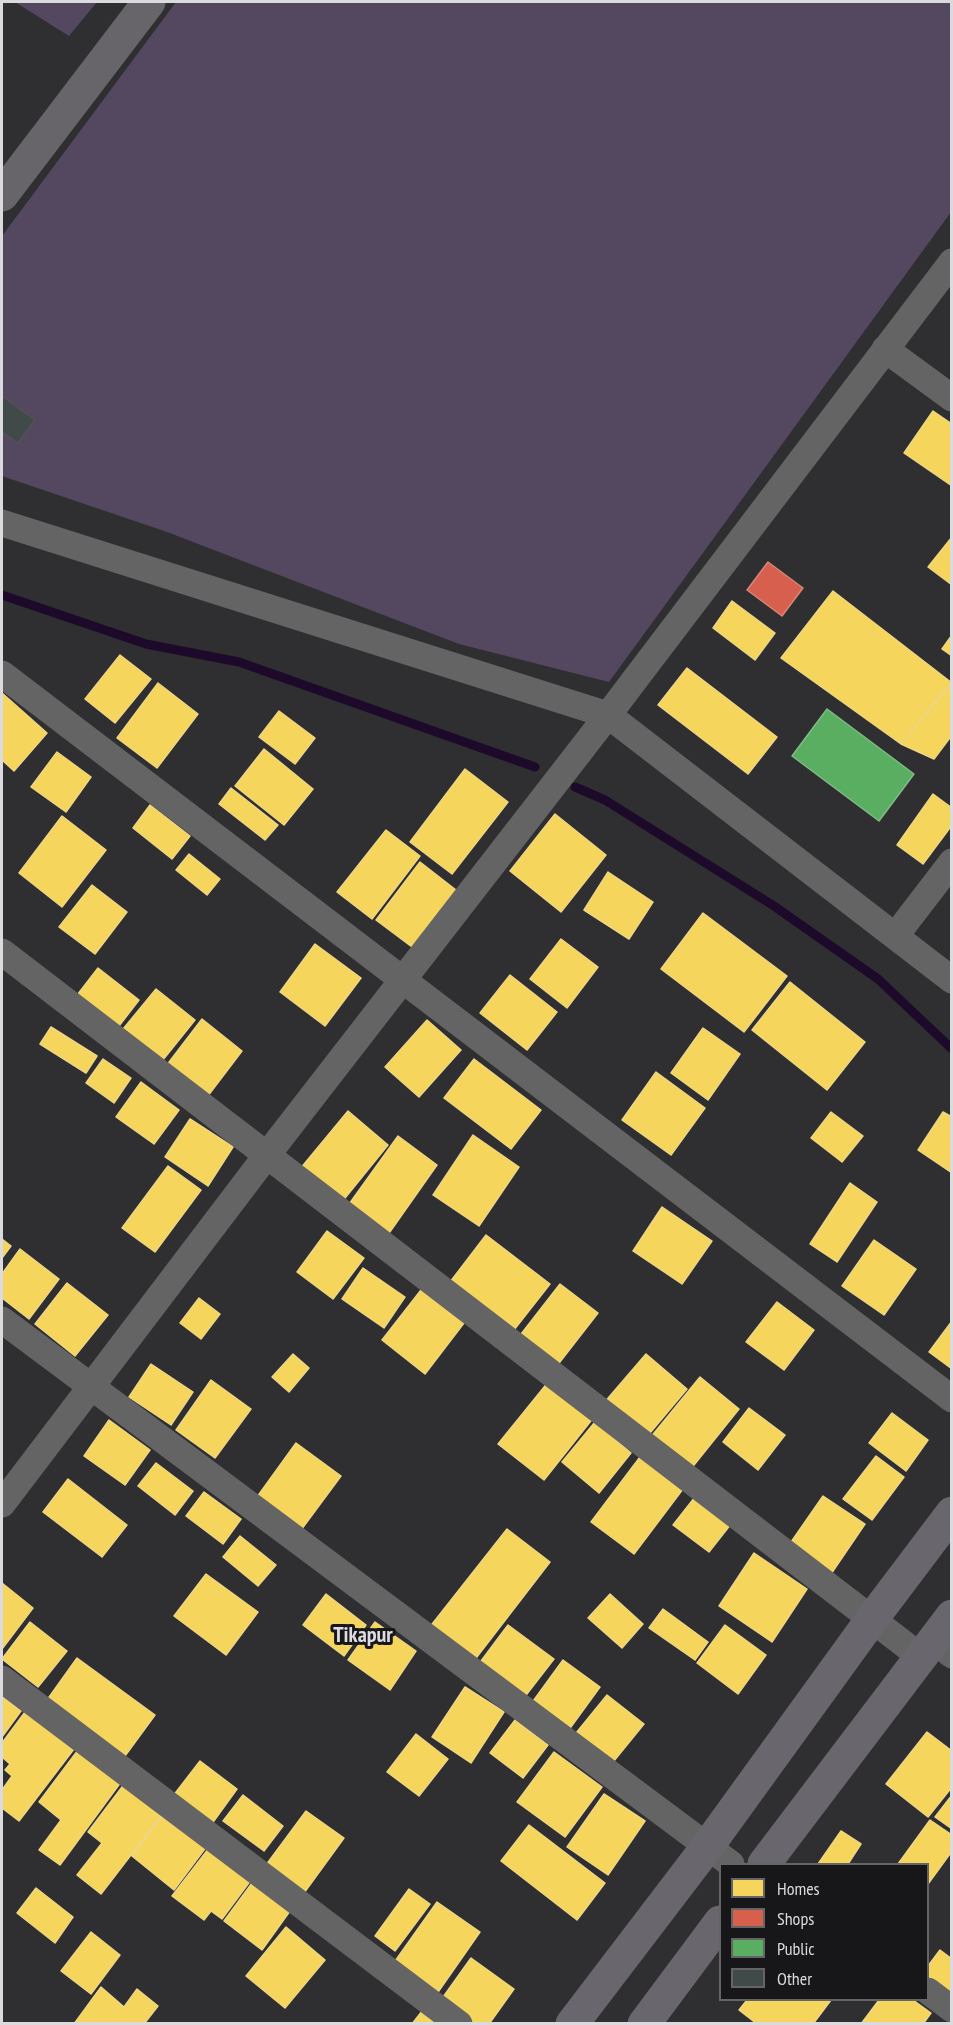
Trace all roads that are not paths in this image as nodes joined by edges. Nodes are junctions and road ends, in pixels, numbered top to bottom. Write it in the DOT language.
graph roads {
  1 [pos="149,2"];
  2 [pos="2,195"];
  3 [pos="951,262"];
  4 [pos="885,349"];
  5 [pos="951,398"];
  6 [pos="2,523"];
  7 [pos="2,674"];
  8 [pos="608,715"];
  9 [pos="951,862"];
  10 [pos="896,935"];
  11 [pos="2,952"];
  12 [pos="951,980"];
  13 [pos="403,981"];
  14 [pos="267,1155"];
  15 [pos="2,1320"];
  16 [pos="92,1387"];
  17 [pos="951,1399"];
  18 [pos="2,1504"];
  19 [pos="951,1513"];
  20 [pos="872,1618"];
  21 [pos="939,1642"];
  22 [pos="2,1679"];
  23 [pos="719,1856"];
  24 [pos="765,1863"];
  25 [pos="719,1923"];
  26 [pos="929,1992"];
  27 [pos="951,2009"];
  28 [pos="459,2024"];
  29 [pos="572,2024"];
  30 [pos="644,2024"];
  1 -- 2 [label="street"];
  3 -- 4 [label="street"];
  4 -- 5 [label="street"];
  4 -- 8 [label="street"];
  6 -- 8 [label="street"];
  7 -- 13 [label="street"];
  8 -- 10 [label="street"];
  8 -- 13 [label="street"];
  9 -- 10 [label="street"];
  10 -- 12 [label="street"];
  11 -- 14 [label="street"];
  13 -- 14 [label="street"];
  13 -- 17 [label="street"];
  14 -- 16 [label="street"];
  14 -- 20 [label="street"];
  15 -- 16 [label="street"];
  16 -- 18 [label="street"];
  16 -- 23 [label="street"];
  19 -- 20 [label="main road"];
  20 -- 21 [label="street"];
  20 -- 23 [label="main road"];
  21 -- 24 [label="main road"];
  22 -- 28 [label="street"];
  23 -- 29 [label="main road"];
  25 -- 30 [label="main road"];
  26 -- 27 [label="street"];
}
